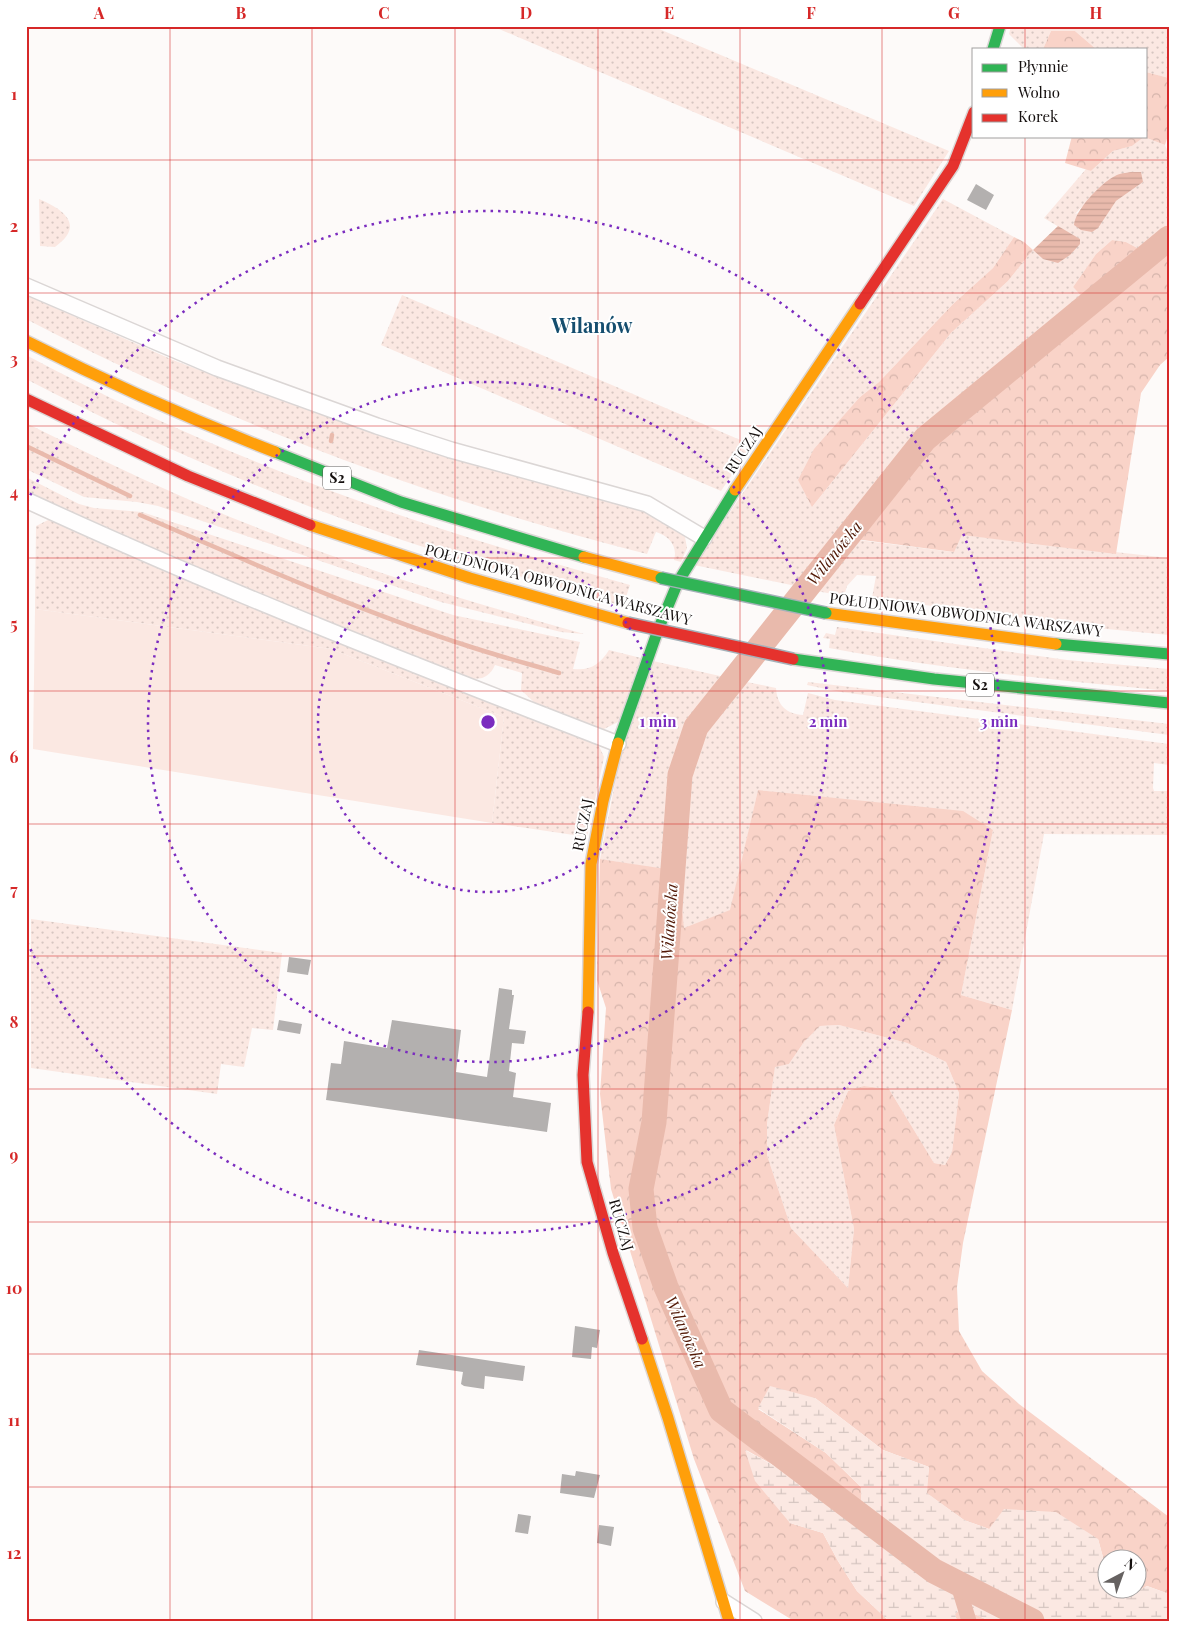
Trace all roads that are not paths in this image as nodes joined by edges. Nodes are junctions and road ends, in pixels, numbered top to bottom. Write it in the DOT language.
graph roads {
  1 [pos="1000,26"];
  2 [pos="993,48"];
  3 [pos="972,117"];
  4 [pos="26,286"];
  5 [pos="26,341"];
  6 [pos="26,399"];
  7 [pos="26,500"];
  8 [pos="704,538"];
  9 [pos="1169,654"];
  10 [pos="1169,703"];
  11 [pos="618,744"];
  12 [pos="724,1602"];
  13 [pos="729,1621"];
  14 [pos="754,1621"];
  1 -- 2 [label="main road"];
  3 -- 8 [label="main road, RUCZAJ"];
  4 -- 8 [label="street"];
  5 -- 9 [label="main road, POŁUDNIOWA OBWODNICA WARSZAWY / S2, bridge"];
  6 -- 10 [label="main road, POŁUDNIOWA OBWODNICA WARSZAWY / S2, bridge"];
  7 -- 11 [label="street"];
  8 -- 11 [label="main road, RUCZAJ"];
  11 -- 12 [label="main road, RUCZAJ"];
  12 -- 13 [label="main road, RUCZAJ"];
  12 -- 14 [label="street"];
}
